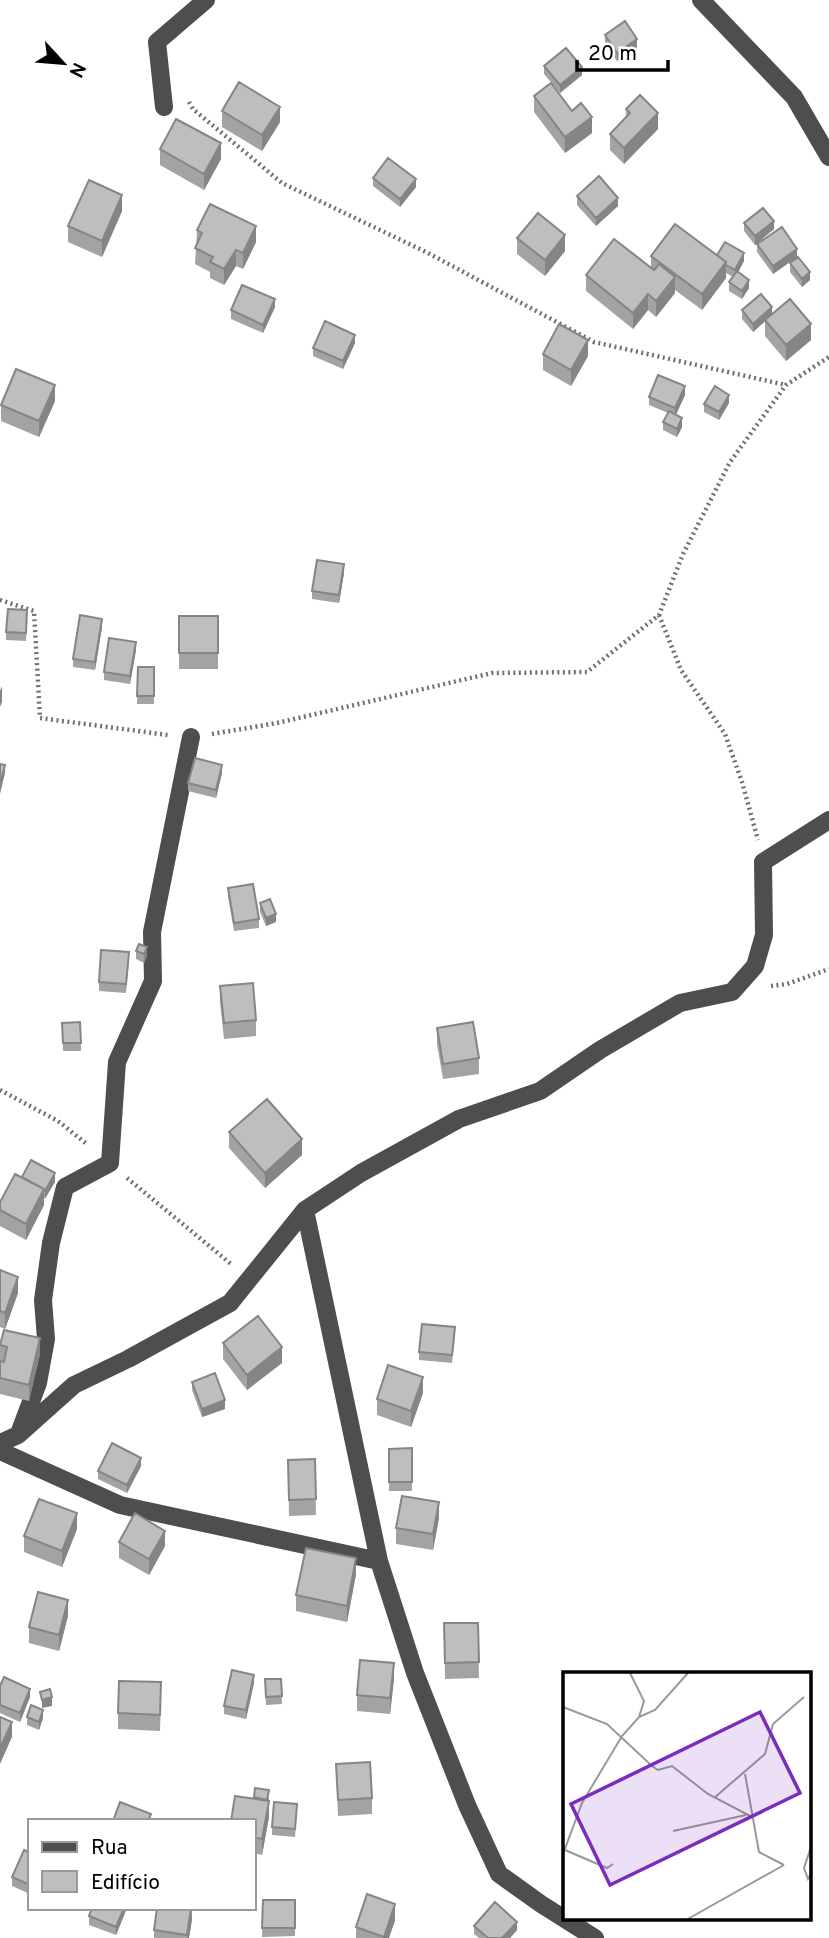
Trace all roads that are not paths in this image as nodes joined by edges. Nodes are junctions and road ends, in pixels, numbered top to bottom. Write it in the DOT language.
graph roads {
  1 [pos="206,0"];
  2 [pos="701,0"];
  3 [pos="164,107"];
  4 [pos="829,157"];
  5 [pos="191,737"];
  6 [pos="829,820"];
  7 [pos="305,1210"];
  8 [pos="18,1434"];
  9 [pos="0,1443"];
  10 [pos="0,1451"];
  11 [pos="379,1561"];
  12 [pos="563,1918"];
  13 [pos="566,1920"];
  14 [pos="595,1938"];
  1 -- 3 [label="street"];
  2 -- 4 [label="street"];
  5 -- 8 [label="street"];
  6 -- 7 [label="street"];
  7 -- 8 [label="street"];
  7 -- 11 [label="street"];
  8 -- 9 [label="street"];
  10 -- 11 [label="street"];
  11 -- 12 [label="street"];
  13 -- 14 [label="street"];
}
